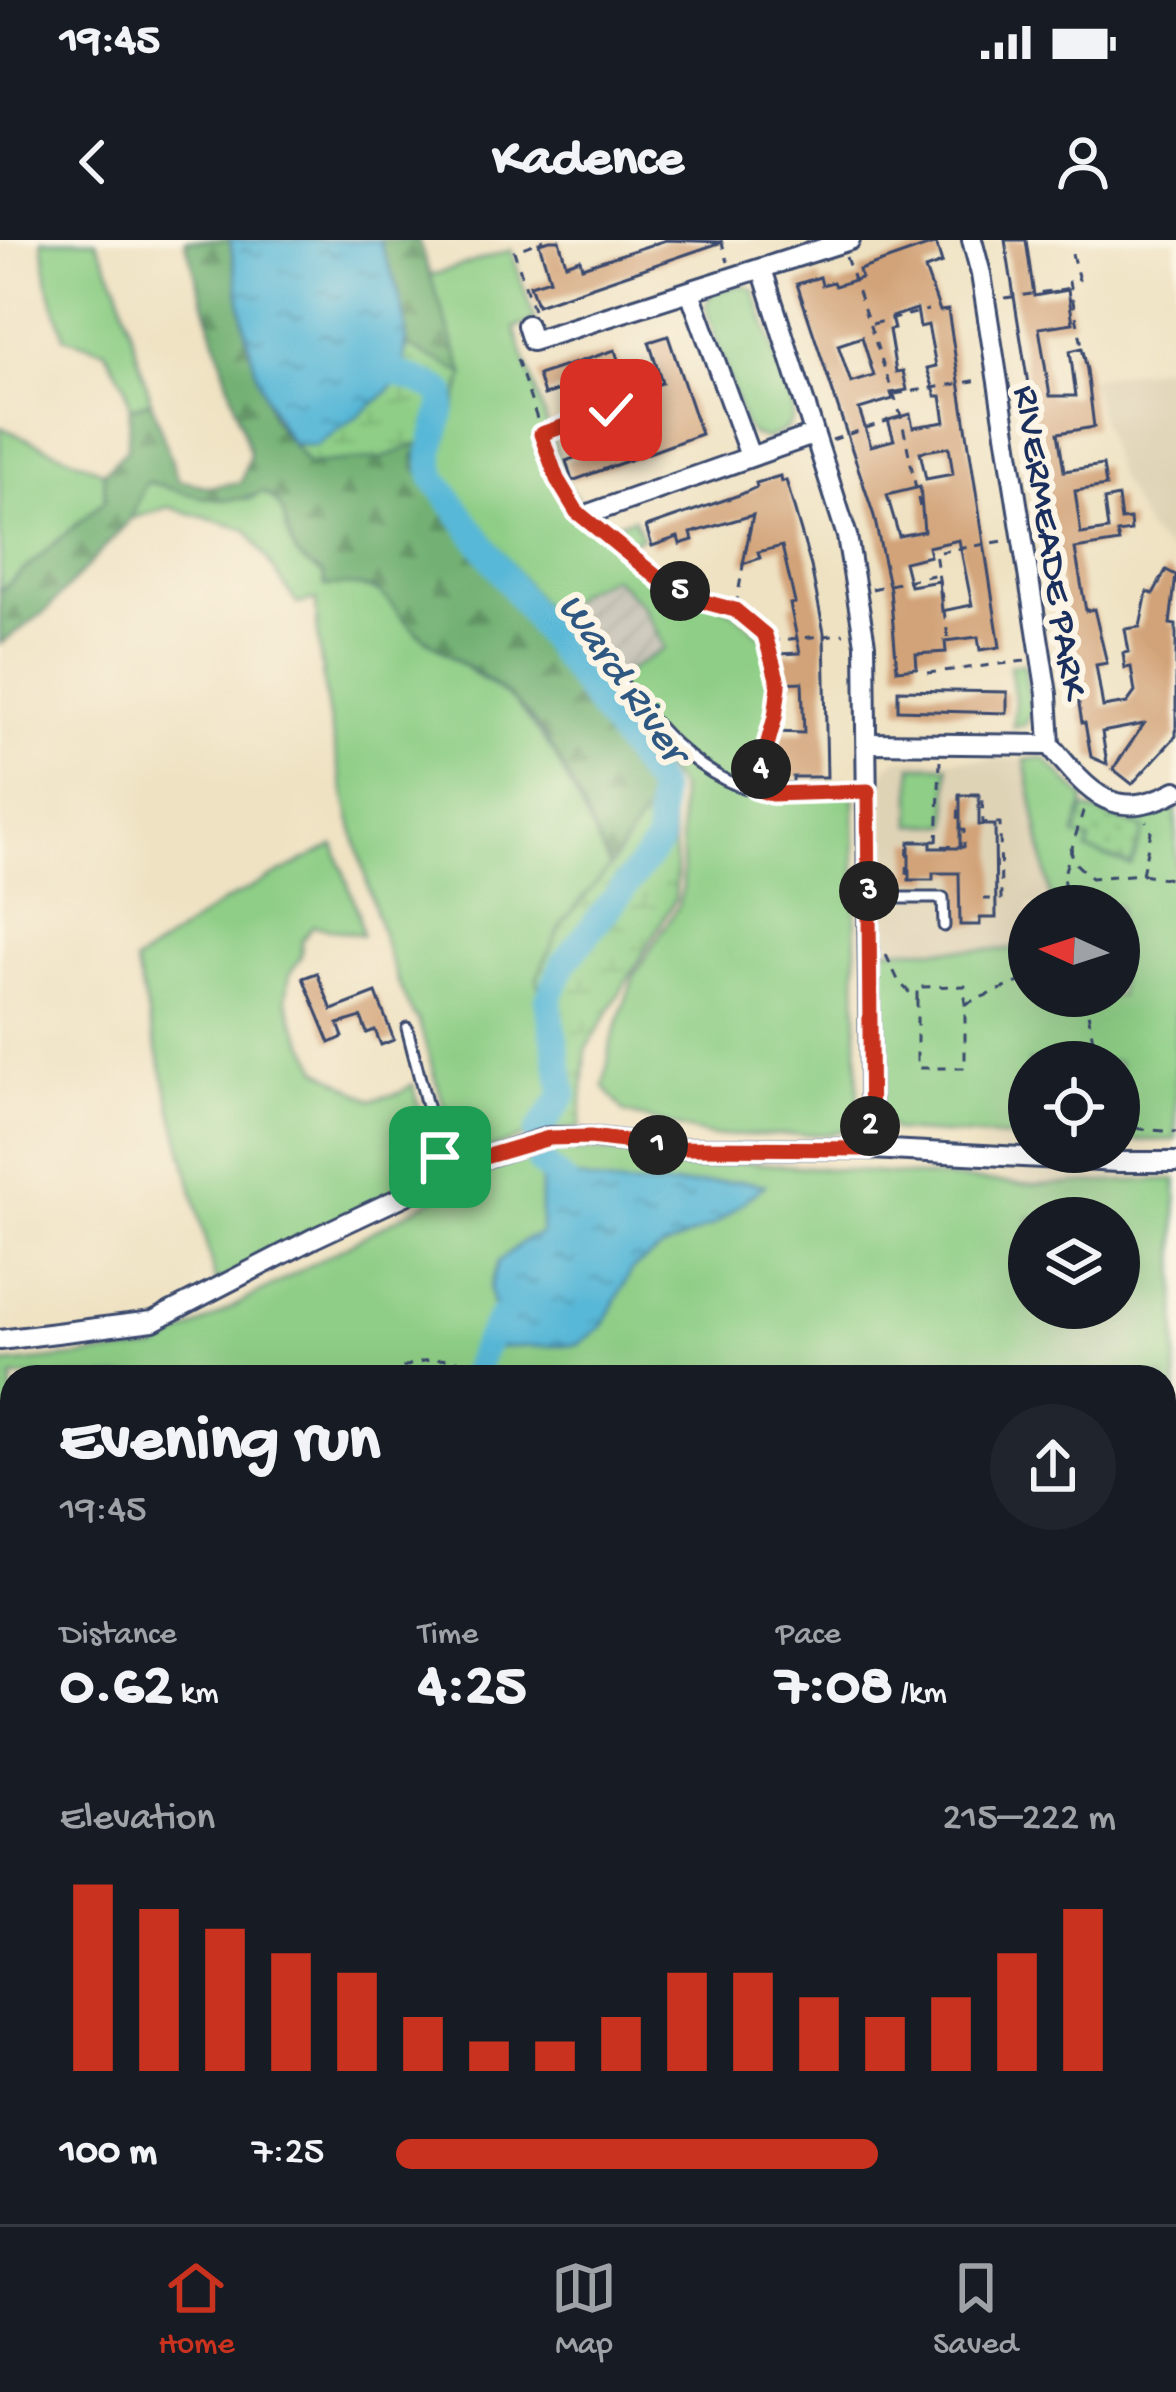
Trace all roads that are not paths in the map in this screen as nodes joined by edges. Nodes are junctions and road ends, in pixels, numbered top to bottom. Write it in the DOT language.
graph roads {
  1 [pos="972,240"];
  2 [pos="847,247"];
  3 [pos="762,269"];
  4 [pos="690,292"];
  5 [pos="532,322"];
  6 [pos="822,438"];
  7 [pos="750,456"];
  8 [pos="594,512"];
  9 [pos="575,619"];
  10 [pos="868,743"];
  11 [pos="1049,745"];
  12 [pos="1176,790"];
  13 [pos="868,791"];
  14 [pos="869,898"];
  15 [pos="944,926"];
  16 [pos="407,1028"];
  17 [pos="871,1149"];
  18 [pos="1176,1162"];
  19 [pos="449,1174"];
  20 [pos="0,1340"];
  1 -- 11 [label="street, RIVERMEADE PARK"];
  2 -- 3 [label="street"];
  3 -- 4 [label="street"];
  3 -- 6 [label="street"];
  4 -- 5 [label="street"];
  4 -- 7 [label="street"];
  6 -- 7 [label="street"];
  6 -- 10 [label="street"];
  7 -- 8 [label="street"];
  9 -- 13 [label="lane"];
  10 -- 11 [label="street, RIVERMEADE PARK"];
  10 -- 13 [label="street"];
  11 -- 12 [label="street"];
  13 -- 14 [label="street"];
  14 -- 15 [label="lane"];
  14 -- 17 [label="street"];
  16 -- 19 [label="lane"];
  17 -- 18 [label="street"];
  17 -- 19 [label="street"];
  19 -- 20 [label="street"];
}
